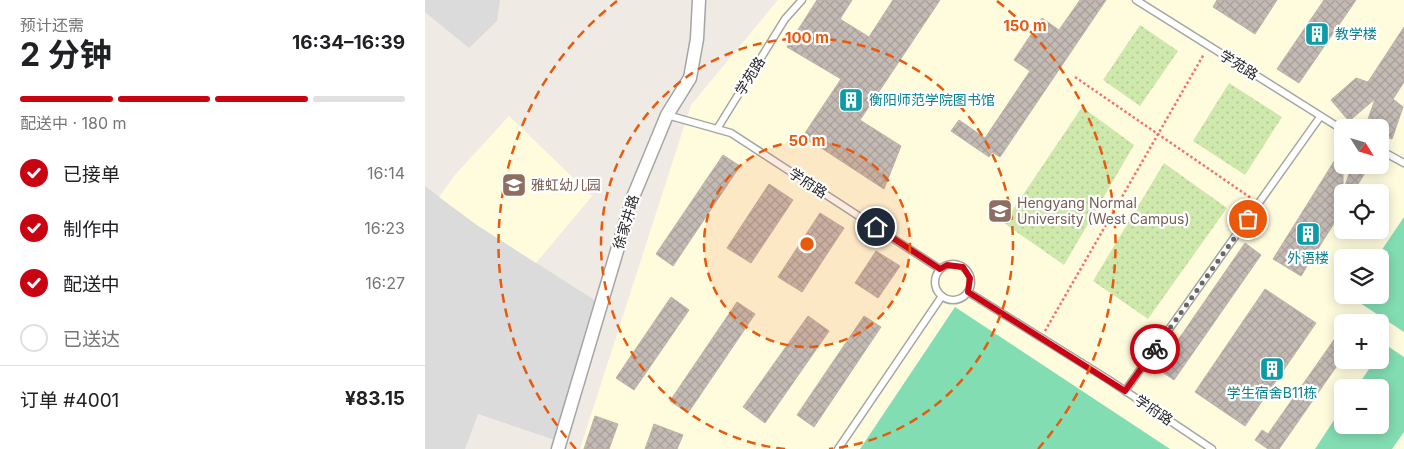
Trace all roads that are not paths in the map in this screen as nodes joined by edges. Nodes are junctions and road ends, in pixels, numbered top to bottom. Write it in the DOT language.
graph roads {
  1 [pos="699,0"];
  2 [pos="802,0"];
  3 [pos="1136,0"];
  4 [pos="667,115"];
  5 [pos="1320,117"];
  6 [pos="1334,125"];
  7 [pos="717,129"];
  8 [pos="1389,155"];
  9 [pos="1404,163"];
  10 [pos="940,269"];
  11 [pos="968,292"];
  12 [pos="942,296"];
  13 [pos="1125,391"];
  14 [pos="558,449"];
  15 [pos="838,449"];
  16 [pos="1212,449"];
  1 -- 4 [label="street, 徐家井路"];
  2 -- 7 [label="lane, 学苑路"];
  3 -- 5 [label="lane, 学苑路"];
  4 -- 7 [label="lane, 学府路"];
  4 -- 14 [label="street, 徐家井路"];
  5 -- 6 [label="lane, 学苑路"];
  5 -- 13 [label="lane"];
  7 -- 10 [label="lane, 学府路"];
  8 -- 9 [label="lane"];
  10 -- 11 [label="lane"];
  10 -- 12 [label="lane"];
  11 -- 12 [label="lane"];
  11 -- 13 [label="lane, 学府路"];
  12 -- 15 [label="lane"];
  13 -- 16 [label="lane, 学府路"];
}
